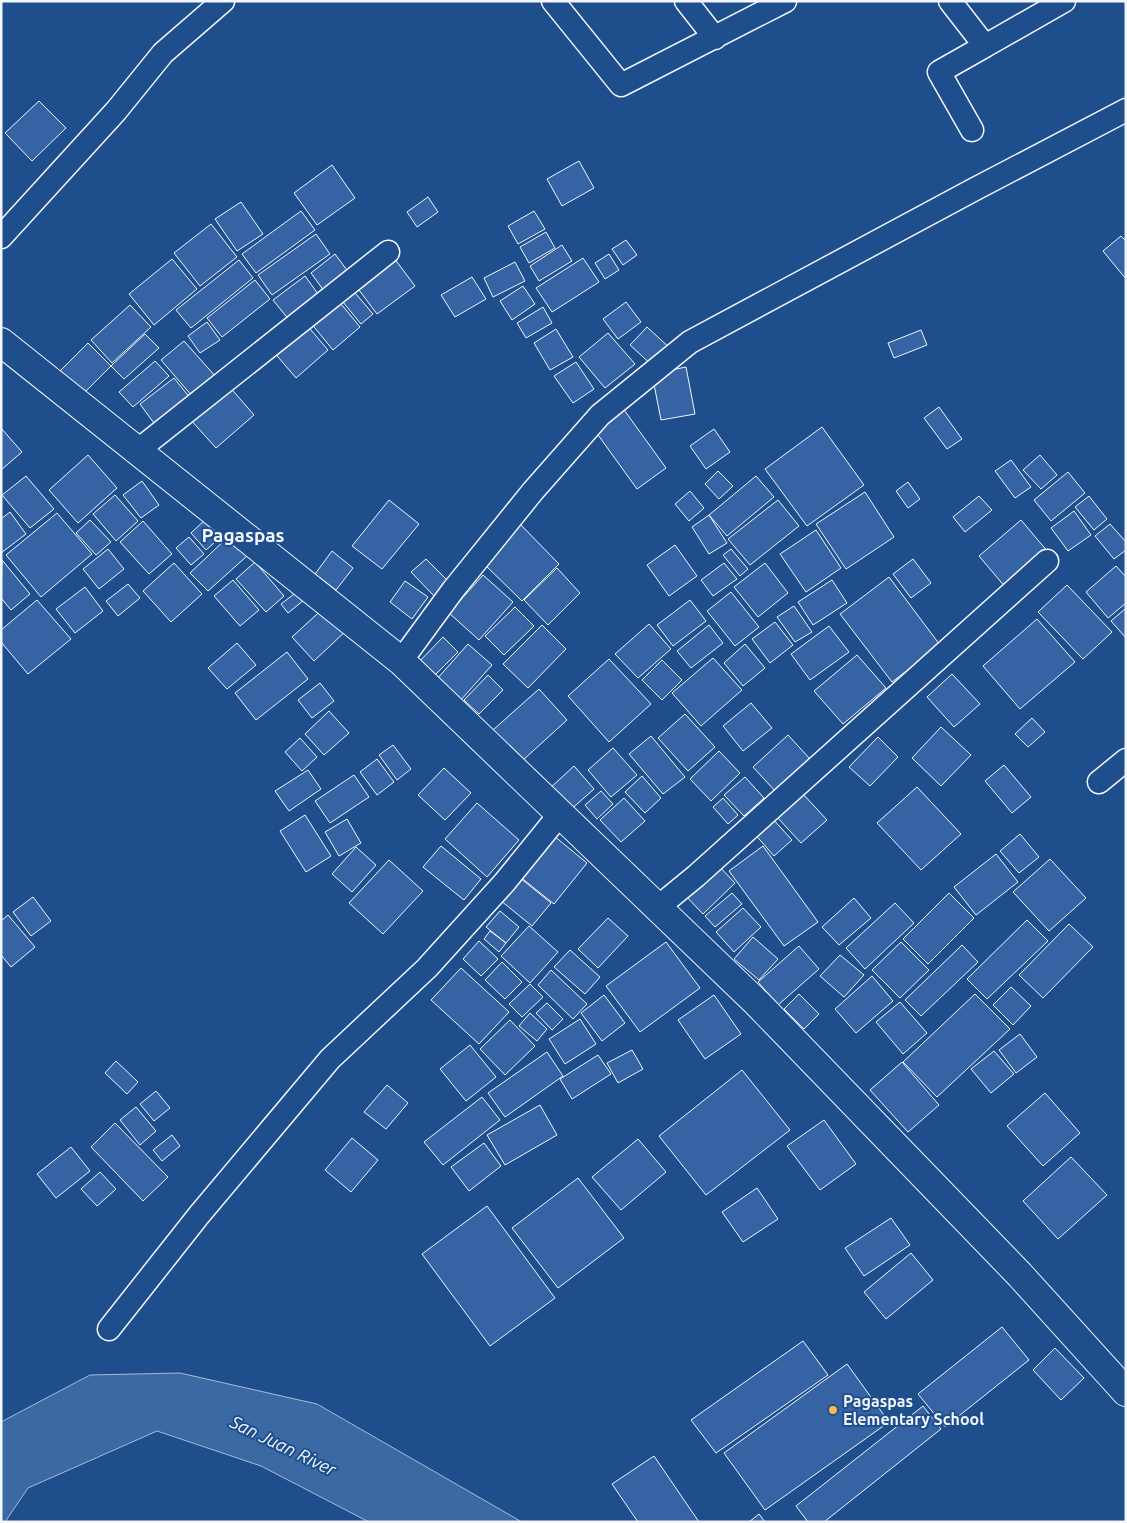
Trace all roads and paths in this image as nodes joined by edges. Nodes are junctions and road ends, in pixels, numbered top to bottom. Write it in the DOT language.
graph roads {
  1 [pos="223,1"];
  2 [pos="553,1"];
  3 [pos="686,1"];
  4 [pos="785,1"];
  5 [pos="950,1"];
  6 [pos="1064,1"];
  7 [pos="715,38"];
  8 [pos="985,46"];
  9 [pos="1126,110"];
  10 [pos="972,130"];
  11 [pos="1,237"];
  12 [pos="388,252"];
  13 [pos="1,342"];
  14 [pos="137,451"];
  15 [pos="1047,561"];
  16 [pos="400,661"];
  17 [pos="1126,760"];
  18 [pos="1099,782"];
  19 [pos="560,814"];
  20 [pos="657,908"];
  21 [pos="109,1329"];
  22 [pos="1126,1392"];
  1 -- 11 [label="street"];
  2 -- 7 [label="street"];
  3 -- 7 [label="street"];
  4 -- 7 [label="street"];
  5 -- 8 [label="street"];
  6 -- 8 [label="street"];
  8 -- 10 [label="street"];
  9 -- 16 [label="street"];
  12 -- 14 [label="street"];
  13 -- 14 [label="main road"];
  14 -- 16 [label="main road"];
  15 -- 20 [label="street"];
  16 -- 19 [label="main road"];
  17 -- 18 [label="street"];
  19 -- 20 [label="main road"];
  19 -- 21 [label="street"];
  20 -- 22 [label="main road"];
}
